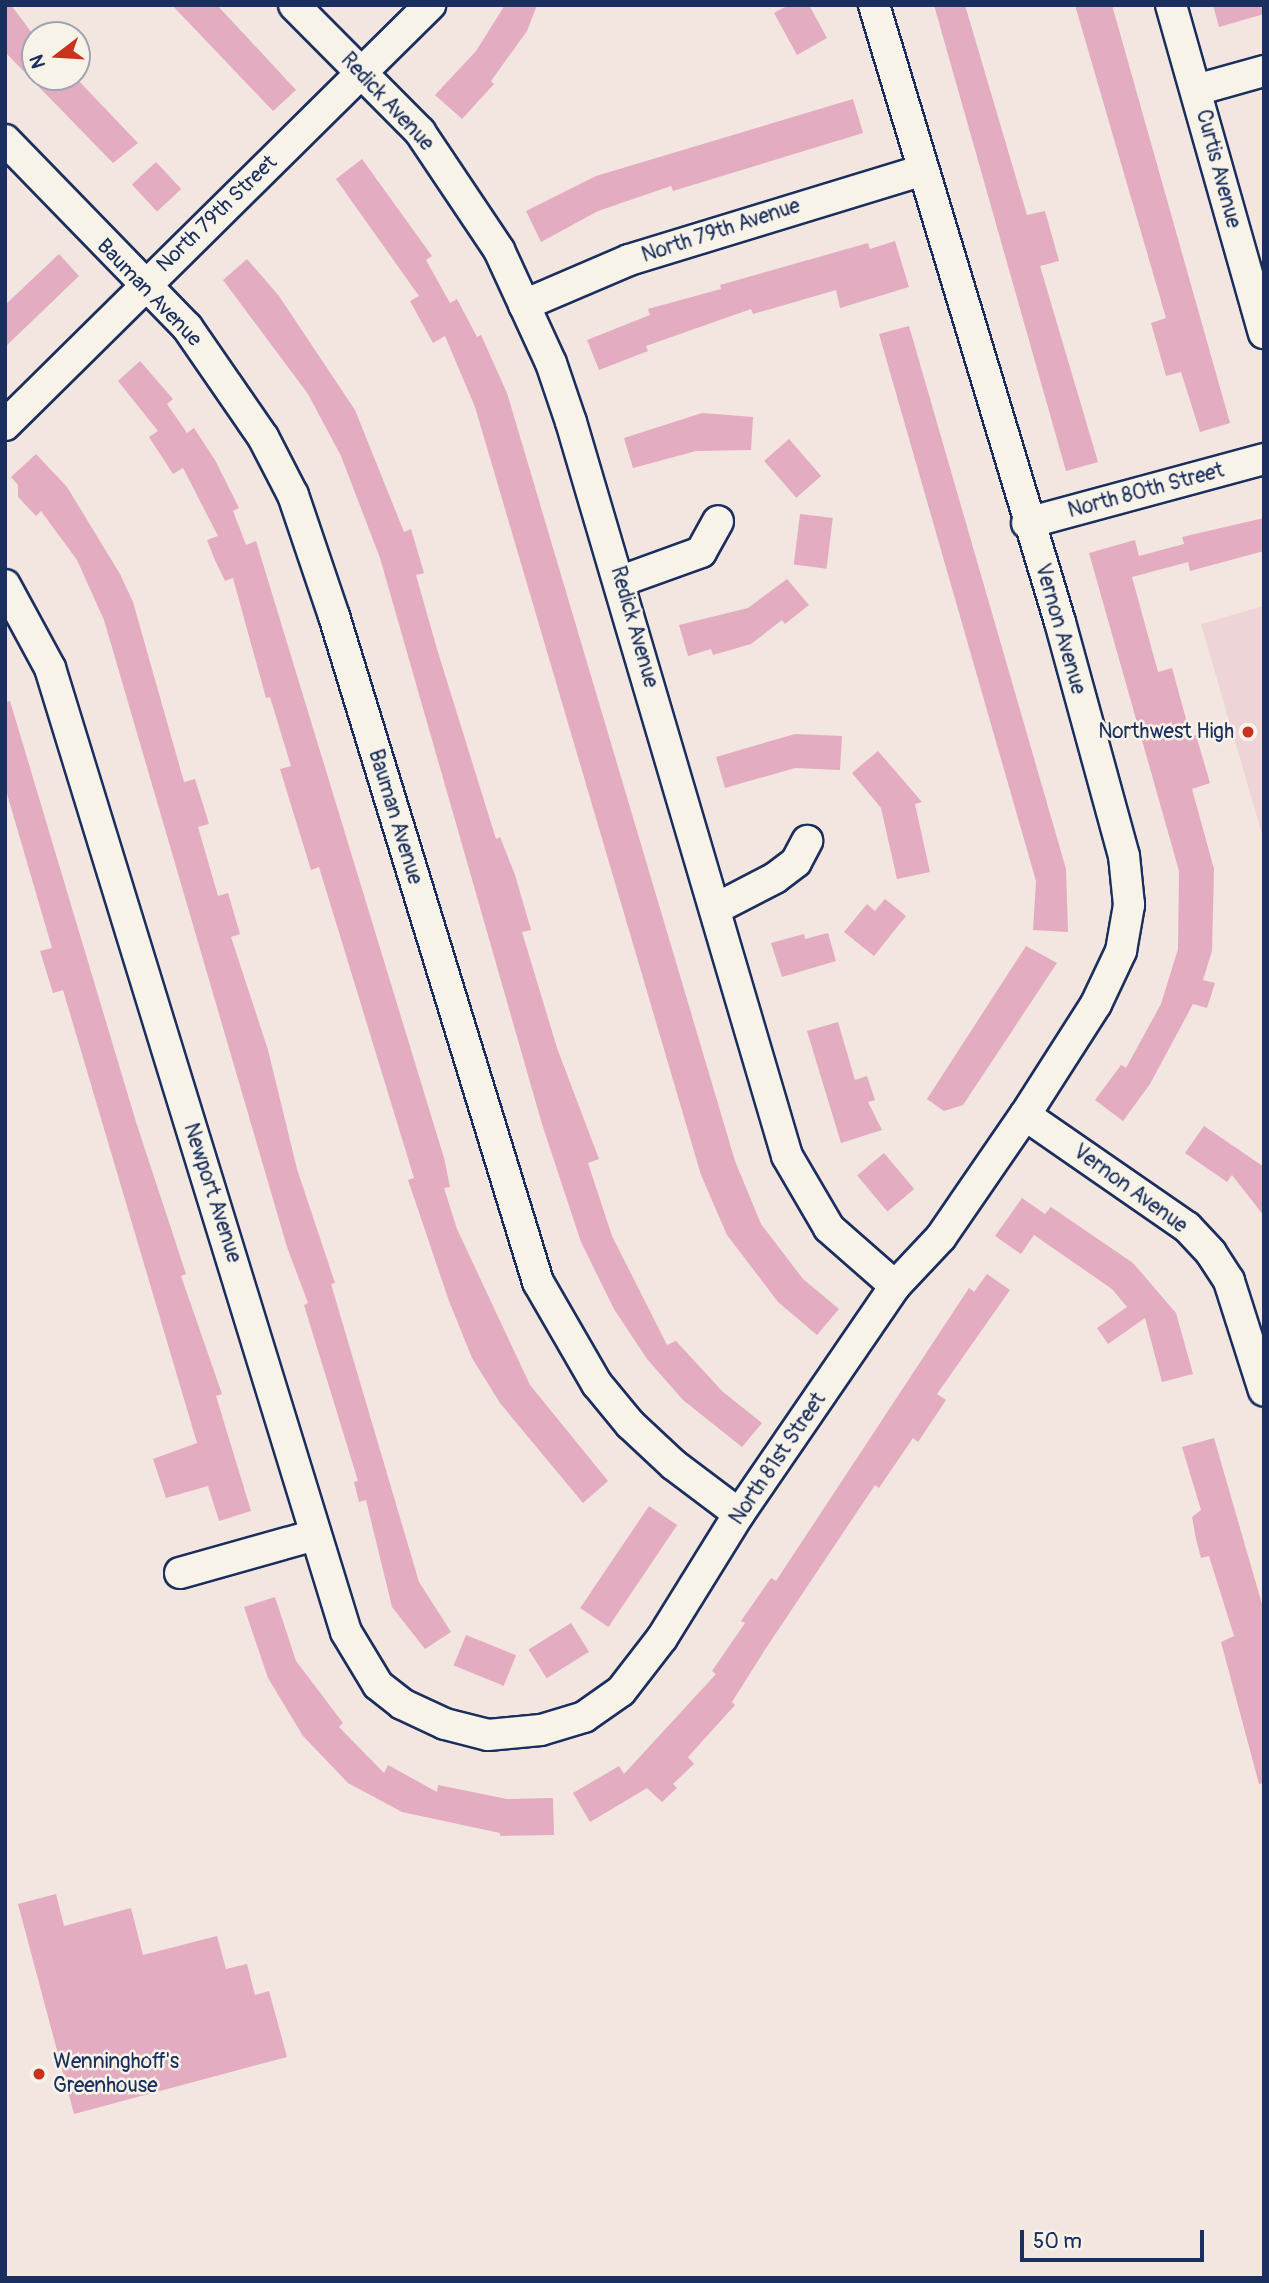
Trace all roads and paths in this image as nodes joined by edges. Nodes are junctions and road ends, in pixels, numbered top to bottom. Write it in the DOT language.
graph roads {
  1 [pos="294,5"];
  2 [pos="430,5"];
  3 [pos="874,5"];
  4 [pos="1171,5"];
  5 [pos="1264,71"];
  6 [pos="361,74"];
  7 [pos="1196,90"];
  8 [pos="5,140"];
  9 [pos="923,170"];
  10 [pos="144,285"];
  11 [pos="524,305"];
  12 [pos="1264,333"];
  13 [pos="5,425"];
  14 [pos="1264,459"];
  15 [pos="718,521"];
  16 [pos="1027,523"];
  17 [pos="621,581"];
  18 [pos="5,585"];
  19 [pos="807,841"];
  20 [pos="717,908"];
  21 [pos="1025,1115"];
  22 [pos="895,1286"];
  23 [pos="1264,1391"];
  24 [pos="739,1514"];
  25 [pos="315,1535"];
  26 [pos="180,1573"];
  27 [pos="488,1735"];
  1 -- 6 [label="street, Redick Avenue"];
  2 -- 6 [label="street, North 79th Street"];
  3 -- 9 [label="street, Vernon Avenue"];
  4 -- 7 [label="street, Curtis Avenue"];
  5 -- 7 [label="street"];
  6 -- 10 [label="street, North 79th Street"];
  6 -- 11 [label="street, Redick Avenue"];
  7 -- 12 [label="street, Curtis Avenue"];
  8 -- 10 [label="street, Bauman Avenue"];
  9 -- 11 [label="street, North 79th Avenue"];
  9 -- 16 [label="street, Vernon Avenue"];
  10 -- 13 [label="street, North 79th Street"];
  10 -- 24 [label="street, Bauman Avenue"];
  11 -- 17 [label="street, Redick Avenue"];
  14 -- 16 [label="street, North 80th Street"];
  15 -- 17 [label="street"];
  16 -- 21 [label="street, Vernon Avenue"];
  17 -- 20 [label="street, Redick Avenue"];
  18 -- 25 [label="street, Newport Avenue"];
  19 -- 20 [label="street"];
  20 -- 22 [label="street, Redick Avenue"];
  21 -- 22 [label="street, North 81st Street"];
  21 -- 23 [label="street, Vernon Avenue"];
  22 -- 24 [label="street, North 81st Street"];
  24 -- 27 [label="street, North 81st Street"];
  25 -- 26 [label="street"];
  25 -- 27 [label="street, Newport Avenue"];
}
